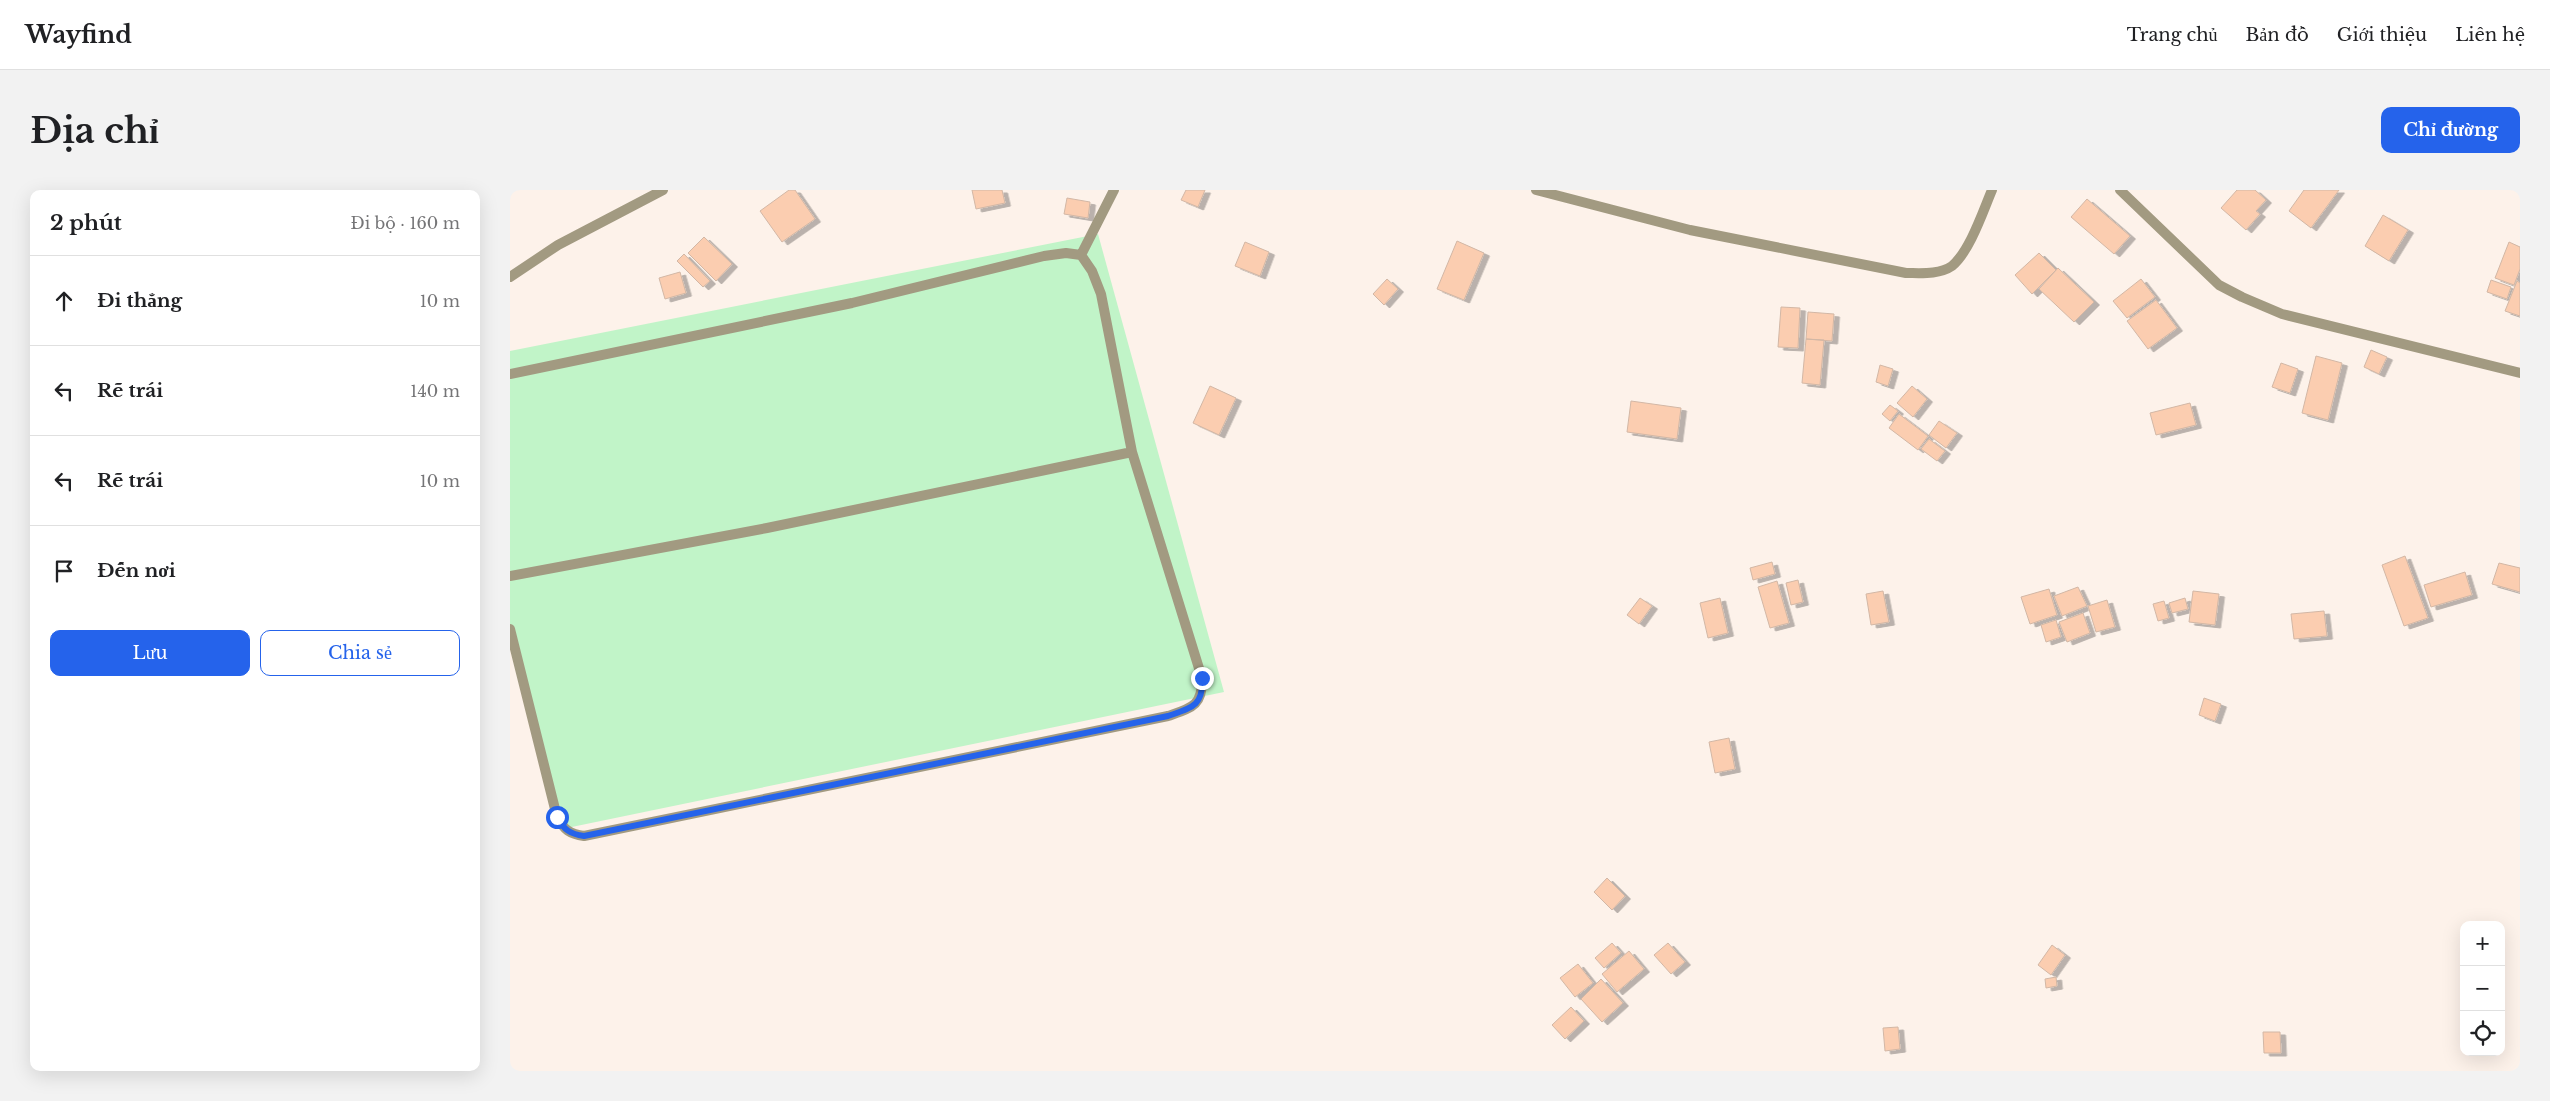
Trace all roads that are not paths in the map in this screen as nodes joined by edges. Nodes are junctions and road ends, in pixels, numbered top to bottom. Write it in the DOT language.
graph roads {
  1 [pos="663,190"];
  2 [pos="1114,190"];
  3 [pos="1536,190"];
  4 [pos="1992,190"];
  5 [pos="2120,190"];
  6 [pos="1081,255"];
  7 [pos="510,278"];
  8 [pos="2520,373"];
  9 [pos="510,374"];
  10 [pos="1132,452"];
  11 [pos="510,576"];
  12 [pos="510,629"];
  1 -- 7 [label="street"];
  2 -- 6 [label="street"];
  3 -- 4 [label="street"];
  5 -- 8 [label="street"];
  6 -- 9 [label="street"];
  6 -- 10 [label="street"];
  10 -- 11 [label="street"];
  10 -- 12 [label="street"];
}
